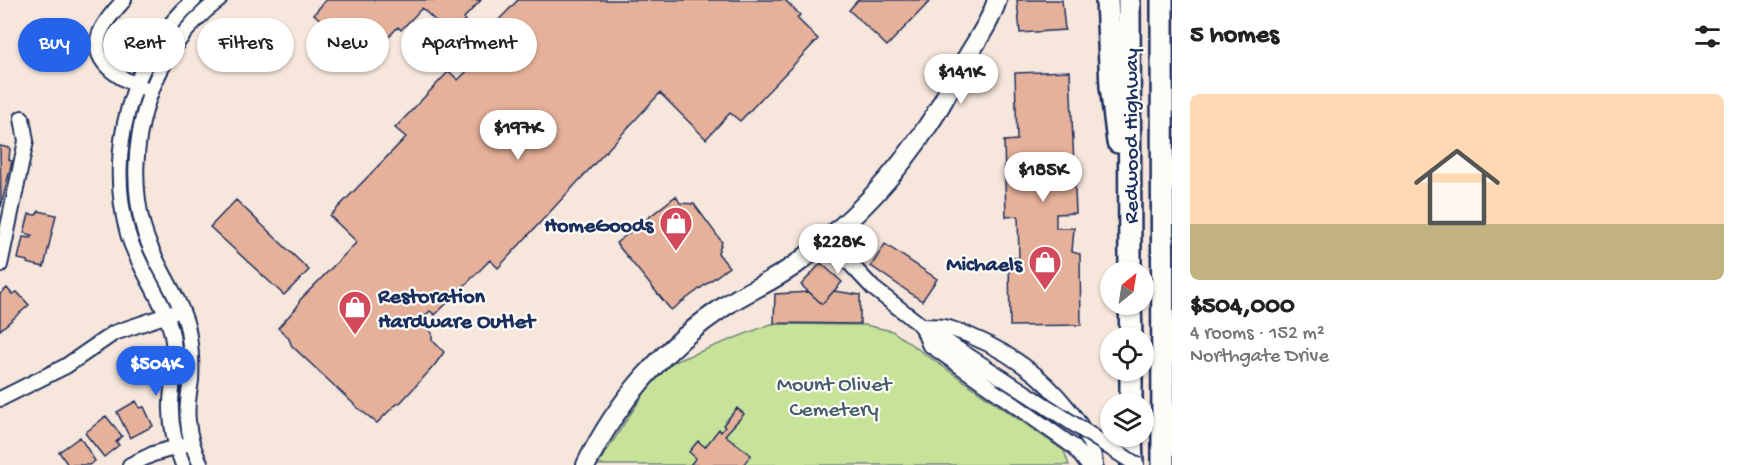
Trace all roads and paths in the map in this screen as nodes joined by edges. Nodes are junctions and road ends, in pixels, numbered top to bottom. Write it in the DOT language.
graph roads {
  1 [pos="124,0"];
  2 [pos="194,0"];
  3 [pos="219,0"];
  4 [pos="997,0"];
  5 [pos="1107,0"];
  6 [pos="1129,0"];
  7 [pos="1162,0"];
  8 [pos="136,85"];
  9 [pos="152,91"];
  10 [pos="22,118"];
  11 [pos="1130,237"];
  12 [pos="828,240"];
  13 [pos="1130,261"];
  14 [pos="0,265"];
  15 [pos="180,310"];
  16 [pos="714,314"];
  17 [pos="165,316"];
  18 [pos="922,326"];
  19 [pos="0,399"];
  20 [pos="1068,410"];
  21 [pos="1037,420"];
  22 [pos="191,443"];
  23 [pos="1131,447"];
  24 [pos="176,448"];
  25 [pos="1172,453"];
  26 [pos="130,465"];
  27 [pos="183,465"];
  28 [pos="201,465"];
  29 [pos="577,465"];
  30 [pos="586,465"];
  31 [pos="1088,465"];
  32 [pos="1095,465"];
  33 [pos="1132,465"];
  34 [pos="1137,465"];
  35 [pos="1163,465"];
  36 [pos="1171,465"];
  1 -- 8 [label="street"];
  2 -- 8 [label="street"];
  3 -- 9 [label="street"];
  4 -- 12 [label="main road"];
  5 -- 11 [label="highway"];
  6 -- 11 [label="highway, Redwood Highway"];
  7 -- 35 [label="highway, Redwood Highway"];
  8 -- 9 [label="street"];
  8 -- 17 [label="street"];
  9 -- 15 [label="street"];
  10 -- 14 [label="street"];
  11 -- 13 [label="highway, Redwood Highway"];
  12 -- 16 [label="main road"];
  12 -- 18 [label="street"];
  15 -- 17 [label="street"];
  15 -- 22 [label="street"];
  16 -- 29 [label="main road"];
  16 -- 30 [label="main road"];
  17 -- 19 [label="street"];
  17 -- 24 [label="street"];
  18 -- 20 [label="street"];
  18 -- 21 [label="street"];
  18 -- 34 [label="street, bridge"];
  20 -- 21 [label="street"];
  20 -- 32 [label="street"];
  21 -- 31 [label="street"];
  22 -- 24 [label="street"];
  22 -- 28 [label="street"];
  23 -- 33 [label="highway"];
  24 -- 26 [label="street"];
  24 -- 27 [label="street"];
  25 -- 36 [label="highway"];
}
